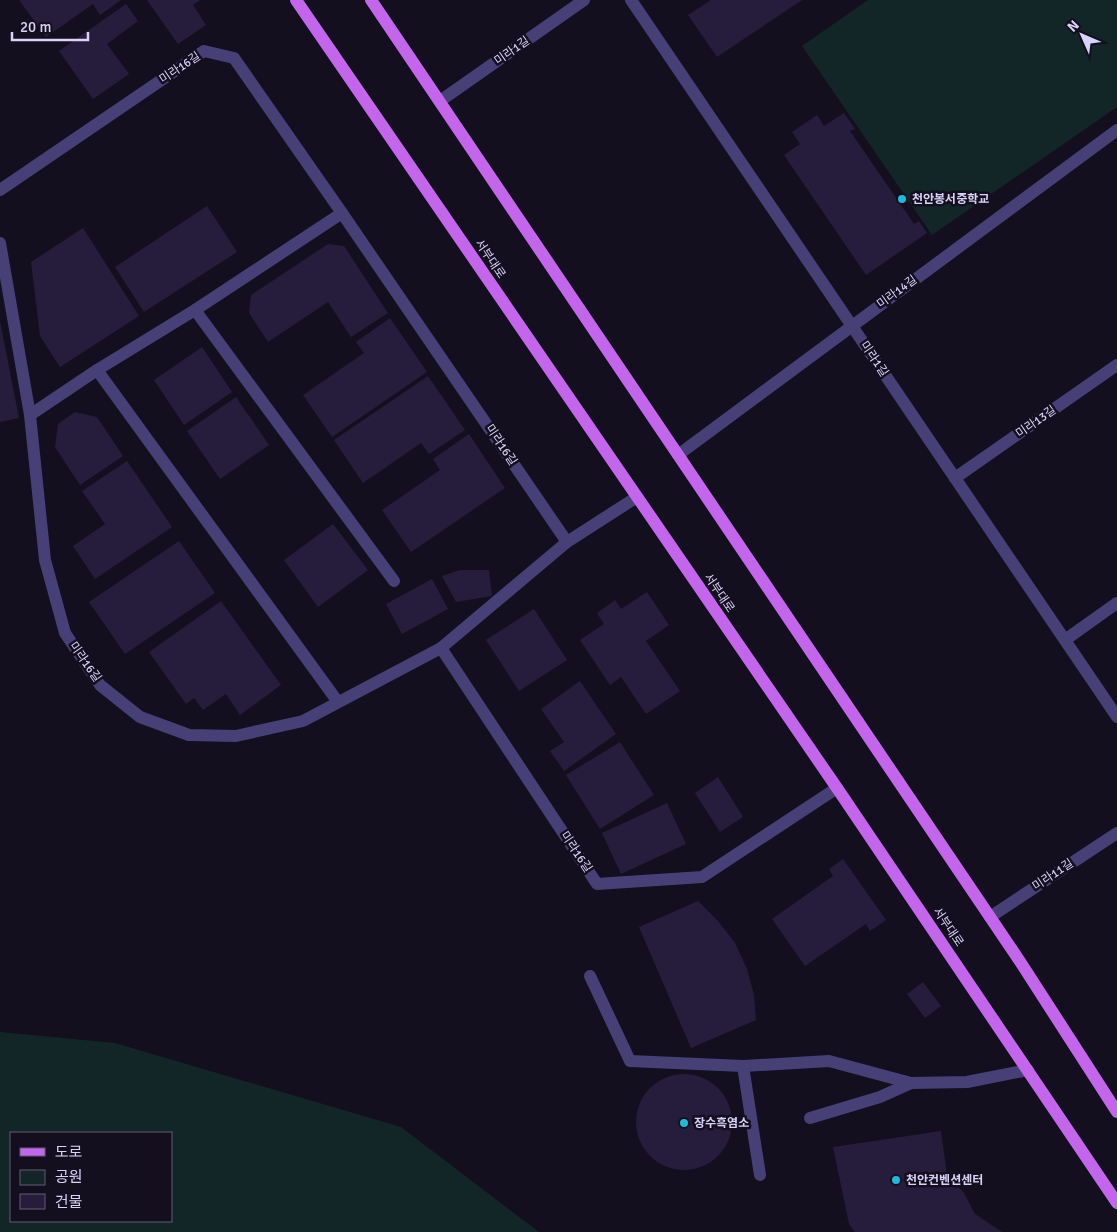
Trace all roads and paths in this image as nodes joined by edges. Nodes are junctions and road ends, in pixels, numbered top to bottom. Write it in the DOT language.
graph roads {
  1 [pos="296,0"];
  2 [pos="371,0"];
  3 [pos="584,0"];
  4 [pos="631,0"];
  5 [pos="440,102"];
  6 [pos="1117,130"];
  7 [pos="0,190"];
  8 [pos="342,213"];
  9 [pos="0,243"];
  10 [pos="195,310"];
  11 [pos="852,326"];
  12 [pos="1117,365"];
  13 [pos="97,370"];
  14 [pos="30,415"];
  15 [pos="678,455"];
  16 [pos="955,478"];
  17 [pos="637,497"];
  18 [pos="567,542"];
  19 [pos="394,581"];
  20 [pos="1117,604"];
  21 [pos="1065,640"];
  22 [pos="441,648"];
  23 [pos="338,702"];
  24 [pos="1117,718"];
  25 [pos="836,788"];
  26 [pos="1117,833"];
  27 [pos="990,918"];
  28 [pos="590,976"];
  29 [pos="743,1066"];
  30 [pos="1028,1070"];
  31 [pos="911,1083"];
  32 [pos="1117,1112"];
  33 [pos="810,1118"];
  34 [pos="760,1174"];
  35 [pos="1117,1203"];
  1 -- 17 [label="main road, 서부대로"];
  2 -- 5 [label="main road"];
  3 -- 5 [label="street, 미라1길"];
  4 -- 11 [label="street, 미라1길"];
  5 -- 15 [label="main road"];
  6 -- 11 [label="street, 미라14길"];
  7 -- 8 [label="street, 미라16길"];
  8 -- 10 [label="street"];
  8 -- 18 [label="street, 미라16길"];
  9 -- 14 [label="street, 미라16길"];
  10 -- 13 [label="street"];
  10 -- 19 [label="street"];
  11 -- 15 [label="street, 미라14길"];
  11 -- 16 [label="street, 미라1길"];
  12 -- 16 [label="street, 미라13길"];
  13 -- 14 [label="street"];
  13 -- 23 [label="street"];
  14 -- 23 [label="street, 미라16길"];
  15 -- 27 [label="main road"];
  16 -- 21 [label="street, 미라1길"];
  17 -- 18 [label="street"];
  17 -- 25 [label="main road, 서부대로"];
  18 -- 22 [label="street, 미라16길"];
  20 -- 21 [label="street"];
  21 -- 24 [label="street, 미라1길"];
  22 -- 23 [label="street, 미라16길"];
  22 -- 25 [label="street, 미라16길"];
  25 -- 30 [label="main road, 서부대로"];
  26 -- 27 [label="street, 미라11길"];
  27 -- 32 [label="main road"];
  28 -- 29 [label="street"];
  29 -- 31 [label="street"];
  29 -- 34 [label="street"];
  30 -- 31 [label="street"];
  30 -- 35 [label="main road, 서부대로"];
  31 -- 33 [label="street"];
}
